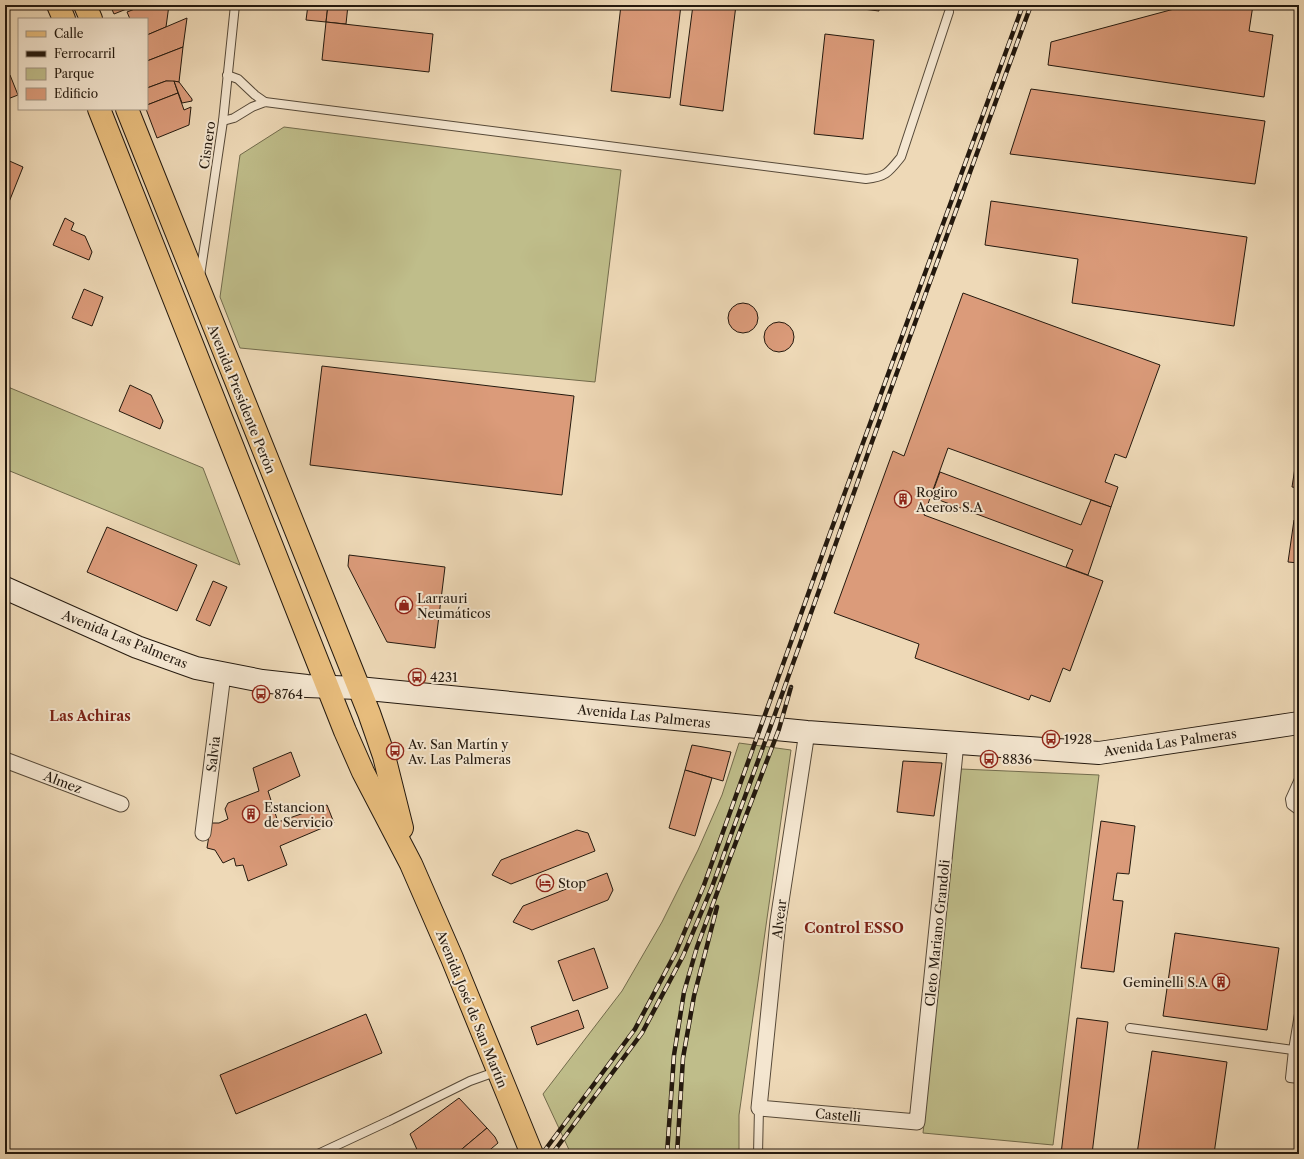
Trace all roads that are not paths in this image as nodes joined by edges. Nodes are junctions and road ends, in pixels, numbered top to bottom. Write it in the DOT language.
graph roads {
  1 [pos="58,5"];
  2 [pos="85,5"];
  3 [pos="235,5"];
  4 [pos="949,12"];
  5 [pos="64,18"];
  6 [pos="91,18"];
  7 [pos="228,75"];
  8 [pos="265,102"];
  9 [pos="99,110"];
  10 [pos="127,110"];
  11 [pos="223,121"];
  12 [pos="198,288"];
  13 [pos="5,588"];
  14 [pos="223,674"];
  15 [pos="328,687"];
  16 [pos="358,688"];
  17 [pos="1299,723"];
  18 [pos="807,732"];
  19 [pos="956,743"];
  20 [pos="5,760"];
  21 [pos="1299,779"];
  22 [pos="121,804"];
  23 [pos="1299,811"];
  24 [pos="203,833"];
  25 [pos="412,864"];
  26 [pos="1299,1014"];
  27 [pos="1130,1028"];
  28 [pos="1293,1050"];
  29 [pos="498,1071"];
  30 [pos="1299,1079"];
  31 [pos="759,1108"];
  32 [pos="917,1122"];
  33 [pos="318,1154"];
  34 [pos="532,1154"];
  35 [pos="758,1154"];
  1 -- 5 [label="main road"];
  2 -- 6 [label="main road"];
  3 -- 7 [label="lane, Cisnero"];
  4 -- 8 [label="lane"];
  7 -- 8 [label="lane"];
  7 -- 11 [label="lane, Cisnero"];
  8 -- 11 [label="lane"];
  9 -- 15 [label="main road, Avenida Presidente Perón"];
  10 -- 12 [label="main road, Avenida Presidente Perón"];
  11 -- 12 [label="lane, Cisnero"];
  12 -- 16 [label="main road, Avenida Presidente Perón"];
  13 -- 14 [label="main road, Avenida Las Palmeras"];
  14 -- 15 [label="main road, Avenida Las Palmeras"];
  14 -- 24 [label="street, Salvia"];
  15 -- 16 [label="main road, Avenida Las Palmeras"];
  15 -- 25 [label="main road, Avenida José de San Martín"];
  16 -- 18 [label="main road, Avenida Las Palmeras"];
  16 -- 25 [label="main road, Avenida José de San Martín"];
  17 -- 19 [label="main road, Avenida Las Palmeras"];
  18 -- 19 [label="main road, Avenida Las Palmeras"];
  18 -- 31 [label="street, Alvear"];
  19 -- 32 [label="street, Cleto Mariano Grandoli"];
  20 -- 22 [label="street, Almez"];
  21 -- 23 [label="lane"];
  25 -- 29 [label="main road, Avenida José de San Martín"];
  26 -- 28 [label="lane"];
  27 -- 28 [label="lane"];
  28 -- 30 [label="lane"];
  29 -- 33 [label="lane"];
  29 -- 34 [label="main road, Avenida José de San Martín"];
  31 -- 32 [label="street, Castelli"];
  31 -- 35 [label="lane"];
}
